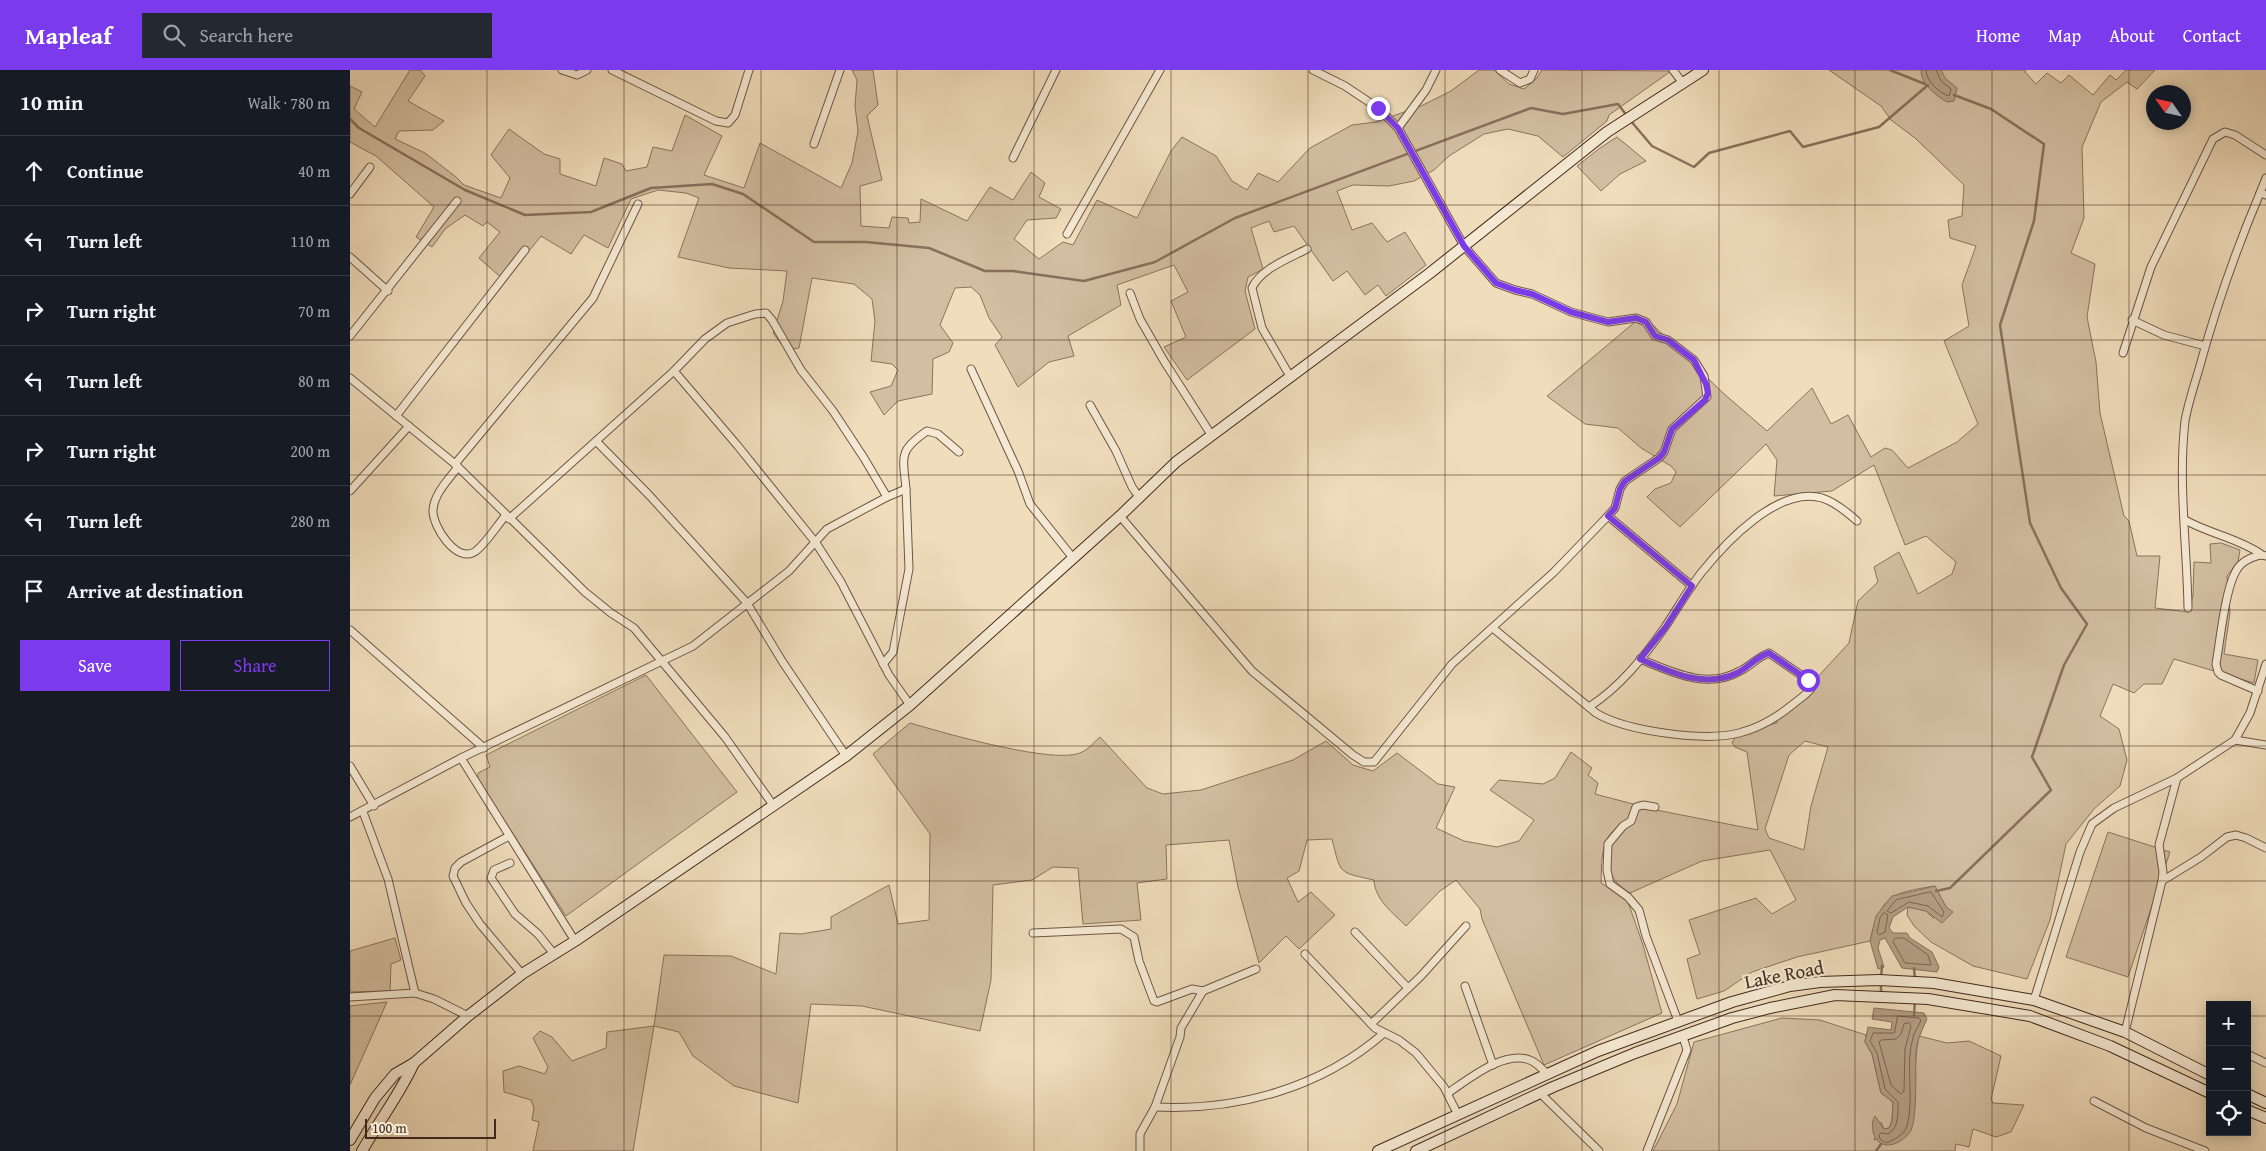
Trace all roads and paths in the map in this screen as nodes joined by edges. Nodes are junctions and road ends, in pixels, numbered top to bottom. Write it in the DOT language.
graph roads {
  1 [pos="562,70"];
  2 [pos="586,70"];
  3 [pos="612,70"];
  4 [pos="750,70"];
  5 [pos="840,70"];
  6 [pos="1056,70"];
  7 [pos="1160,70"];
  8 [pos="1313,70"];
  9 [pos="1436,70"];
  10 [pos="1500,70"];
  11 [pos="1534,70"];
  12 [pos="1673,70"];
  13 [pos="1703,70"];
  14 [pos="1682,82"];
  15 [pos="1398,128"];
  16 [pos="814,144"];
  17 [pos="2266,155"];
  18 [pos="1013,158"];
  19 [pos="370,168"];
  20 [pos="2266,178"];
  21 [pos="350,194"];
  22 [pos="2263,194"];
  23 [pos="457,201"];
  24 [pos="638,204"];
  25 [pos="1067,234"];
  26 [pos="1464,246"];
  27 [pos="1307,249"];
  28 [pos="525,250"];
  29 [pos="350,257"];
  30 [pos="388,290"];
  31 [pos="1130,293"];
  32 [pos="2132,320"];
  33 [pos="350,336"];
  34 [pos="2205,346"];
  35 [pos="2123,353"];
  36 [pos="971,369"];
  37 [pos="674,372"];
  38 [pos="350,378"];
  39 [pos="1291,378"];
  40 [pos="1090,404"];
  41 [pos="396,416"];
  42 [pos="409,426"];
  43 [pos="1212,436"];
  44 [pos="596,441"];
  45 [pos="959,452"];
  46 [pos="456,465"];
  47 [pos="906,489"];
  48 [pos="350,491"];
  49 [pos="887,497"];
  50 [pos="1139,497"];
  51 [pos="1120,516"];
  52 [pos="1608,516"];
  53 [pos="507,517"];
  54 [pos="2185,520"];
  55 [pos="1857,521"];
  56 [pos="816,543"];
  57 [pos="2264,555"];
  58 [pos="1073,558"];
  59 [pos="1692,586"];
  60 [pos="747,603"];
  61 [pos="2188,608"];
  62 [pos="1494,628"];
  63 [pos="350,630"];
  64 [pos="1640,659"];
  65 [pos="662,661"];
  66 [pos="883,664"];
  67 [pos="2266,664"];
  68 [pos="2258,691"];
  69 [pos="910,705"];
  70 [pos="1589,707"];
  71 [pos="2235,740"];
  72 [pos="2266,745"];
  73 [pos="484,748"];
  74 [pos="846,756"];
  75 [pos="461,758"];
  76 [pos="350,766"];
  77 [pos="2177,778"];
  78 [pos="773,805"];
  79 [pos="374,806"];
  80 [pos="1655,807"];
  81 [pos="363,812"];
  82 [pos="350,817"];
  83 [pos="509,836"];
  84 [pos="2266,848"];
  85 [pos="510,863"];
  86 [pos="2162,881"];
  87 [pos="1466,926"];
  88 [pos="1355,932"];
  89 [pos="1032,933"];
  90 [pos="575,941"];
  91 [pos="554,954"];
  92 [pos="1304,954"];
  93 [pos="1256,969"];
  94 [pos="522,974"];
  95 [pos="1465,986"];
  96 [pos="1408,988"];
  97 [pos="1203,991"];
  98 [pos="415,993"];
  99 [pos="350,997"];
  100 [pos="2034,1000"];
  101 [pos="468,1016"];
  102 [pos="1678,1021"];
  103 [pos="1371,1024"];
  104 [pos="2125,1032"];
  105 [pos="1384,1033"];
  106 [pos="1683,1037"];
  107 [pos="2251,1056"];
  108 [pos="414,1063"];
  109 [pos="2266,1063"];
  110 [pos="1493,1065"];
  111 [pos="2206,1073"];
  112 [pos="1547,1074"];
  113 [pos="2206,1091"];
  114 [pos="1448,1093"];
  115 [pos="1540,1093"];
  116 [pos="2251,1096"];
  117 [pos="2094,1101"];
  118 [pos="2266,1103"];
  119 [pos="1155,1106"];
  120 [pos="2251,1112"];
  121 [pos="1458,1115"];
  122 [pos="2266,1118"];
  123 [pos="350,1140"];
  124 [pos="362,1151"];
  125 [pos="1140,1151"];
  126 [pos="1378,1151"];
  127 [pos="1416,1151"];
  128 [pos="1598,1151"];
  129 [pos="1647,1151"];
  130 [pos="2205,1151"];
  1 -- 2 [label="street"];
  3 -- 4 [label="street"];
  5 -- 16 [label="street"];
  6 -- 18 [label="street"];
  7 -- 25 [label="street"];
  8 -- 15 [label="street"];
  9 -- 15 [label="street"];
  10 -- 11 [label="street"];
  12 -- 14 [label="street"];
  13 -- 14 [label="street"];
  14 -- 26 [label="street"];
  15 -- 26 [label="street"];
  17 -- 32 [label="street"];
  19 -- 21 [label="street"];
  20 -- 22 [label="street"];
  22 -- 34 [label="street"];
  23 -- 30 [label="street"];
  24 -- 46 [label="street"];
  26 -- 39 [label="street"];
  26 -- 52 [label="street"];
  27 -- 39 [label="street"];
  28 -- 41 [label="street"];
  29 -- 30 [label="street"];
  30 -- 33 [label="street"];
  31 -- 43 [label="street"];
  32 -- 34 [label="street"];
  32 -- 35 [label="street"];
  34 -- 54 [label="street"];
  36 -- 58 [label="street"];
  37 -- 44 [label="street"];
  37 -- 49 [label="street"];
  37 -- 56 [label="street"];
  38 -- 41 [label="street"];
  39 -- 43 [label="street"];
  40 -- 50 [label="street"];
  41 -- 42 [label="street"];
  42 -- 46 [label="street"];
  42 -- 48 [label="street"];
  43 -- 50 [label="street"];
  44 -- 53 [label="street"];
  44 -- 60 [label="street"];
  45 -- 47 [label="street"];
  46 -- 53 [label="street"];
  46 -- 53 [label="street"];
  47 -- 49 [label="street"];
  47 -- 66 [label="street"];
  49 -- 56 [label="street"];
  50 -- 51 [label="street"];
  51 -- 58 [label="street"];
  51 -- 62 [label="street"];
  52 -- 59 [label="street"];
  52 -- 62 [label="street"];
  53 -- 65 [label="street"];
  54 -- 57 [label="street"];
  54 -- 61 [label="street"];
  55 -- 59 [label="street"];
  56 -- 60 [label="street"];
  56 -- 66 [label="street"];
  57 -- 68 [label="street"];
  58 -- 69 [label="street"];
  59 -- 64 [label="street"];
  60 -- 65 [label="street"];
  60 -- 74 [label="street"];
  62 -- 70 [label="street"];
  63 -- 73 [label="street"];
  64 -- 70 [label="street"];
  64 -- 70 [label="street"];
  65 -- 73 [label="street"];
  65 -- 78 [label="street"];
  66 -- 69 [label="street"];
  67 -- 68 [label="street"];
  68 -- 71 [label="street"];
  69 -- 74 [label="street"];
  71 -- 72 [label="street"];
  71 -- 77 [label="street"];
  73 -- 75 [label="street"];
  74 -- 78 [label="street"];
  75 -- 79 [label="street"];
  75 -- 83 [label="street"];
  76 -- 79 [label="street"];
  77 -- 86 [label="street"];
  77 -- 100 [label="street"];
  78 -- 90 [label="street"];
  79 -- 81 [label="street"];
  80 -- 102 [label="street"];
  81 -- 82 [label="street"];
  81 -- 98 [label="street"];
  83 -- 90 [label="street"];
  83 -- 94 [label="street"];
  84 -- 86 [label="street"];
  85 -- 91 [label="street"];
  86 -- 104 [label="street"];
  87 -- 96 [label="street"];
  88 -- 96 [label="street"];
  89 -- 97 [label="street"];
  90 -- 91 [label="street"];
  91 -- 94 [label="street"];
  92 -- 103 [label="street"];
  93 -- 97 [label="street"];
  94 -- 101 [label="street"];
  95 -- 110 [label="street"];
  96 -- 103 [label="street"];
  97 -- 119 [label="street"];
  98 -- 99 [label="street"];
  98 -- 101 [label="street"];
  100 -- 102 [label="street, Lake Road"];
  100 -- 104 [label="street, Lake Road"];
  101 -- 108 [label="street"];
  102 -- 112 [label="street, Lake Road"];
  103 -- 105 [label="street"];
  104 -- 111 [label="street, Lake Road"];
  105 -- 114 [label="street"];
  105 -- 119 [label="street"];
  106 -- 113 [label="street, Lake Road"];
  106 -- 115 [label="street, Lake Road"];
  106 -- 129 [label="street"];
  107 -- 109 [label="street"];
  108 -- 123 [label="street"];
  108 -- 124 [label="street"];
  110 -- 112 [label="street"];
  110 -- 114 [label="street"];
  112 -- 121 [label="street, Lake Road"];
  114 -- 121 [label="street"];
  115 -- 127 [label="street, Lake Road"];
  115 -- 128 [label="street"];
  116 -- 118 [label="street"];
  117 -- 130 [label="street"];
  119 -- 125 [label="street"];
  120 -- 122 [label="street"];
  121 -- 126 [label="street, Lake Road"];
}
